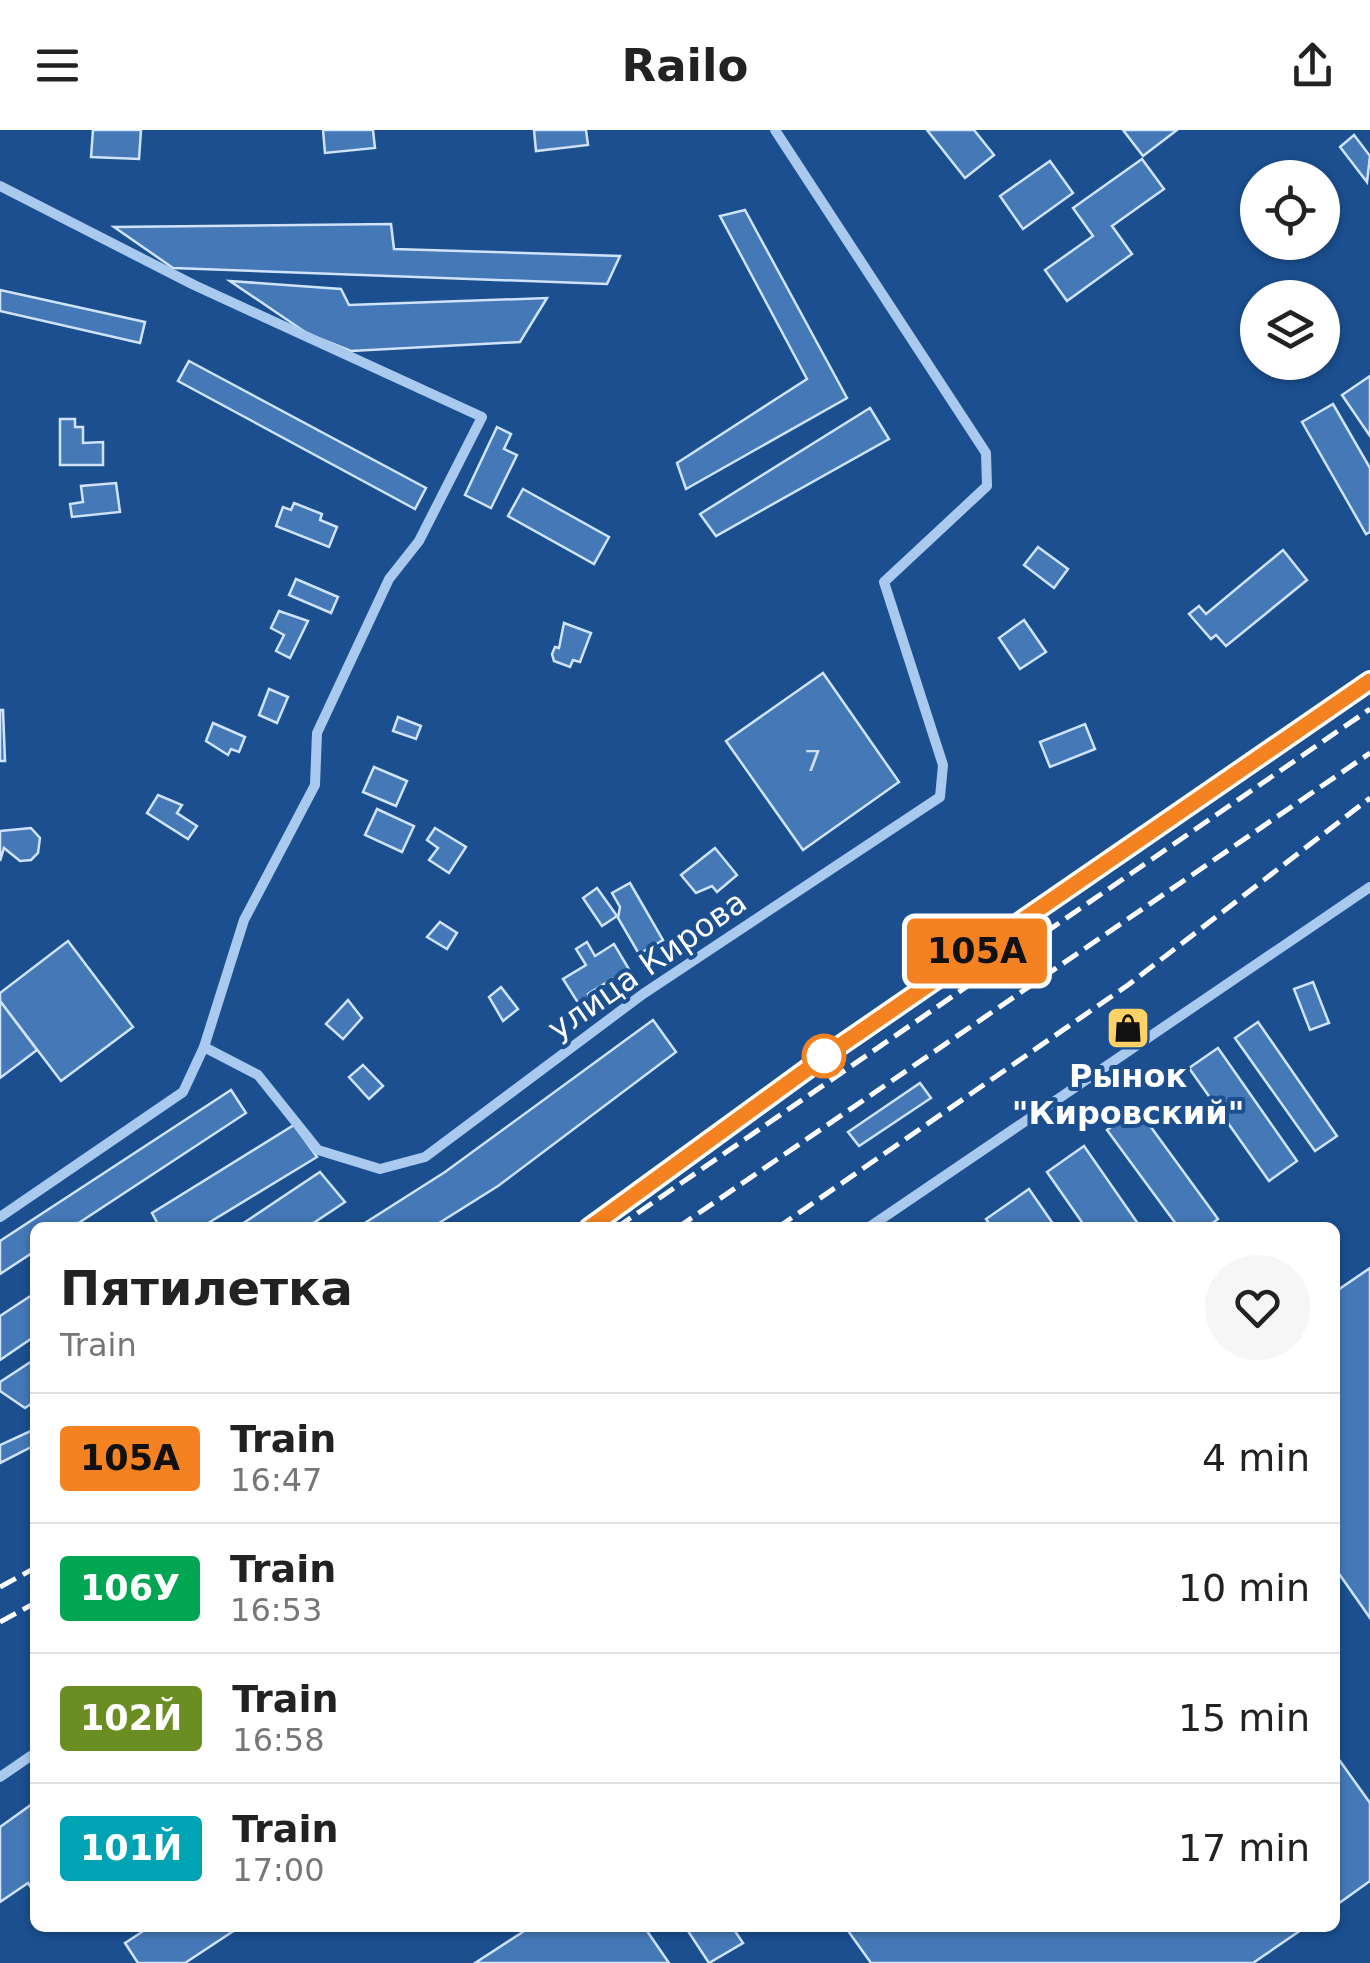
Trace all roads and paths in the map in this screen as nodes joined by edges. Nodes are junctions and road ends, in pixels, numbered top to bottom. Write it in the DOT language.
graph roads {
  1 [pos="775,130"];
  2 [pos="0,186"];
  3 [pos="1370,887"];
  4 [pos="204,1046"];
  5 [pos="0,1217"];
  6 [pos="877,1222"];
  7 [pos="30,1756"];
  8 [pos="0,1778"];
  1 -- 4 [label="street, улица Кирова"];
  2 -- 4 [label="street"];
  3 -- 6 [label="street"];
  4 -- 5 [label="street"];
  7 -- 8 [label="street"];
}
